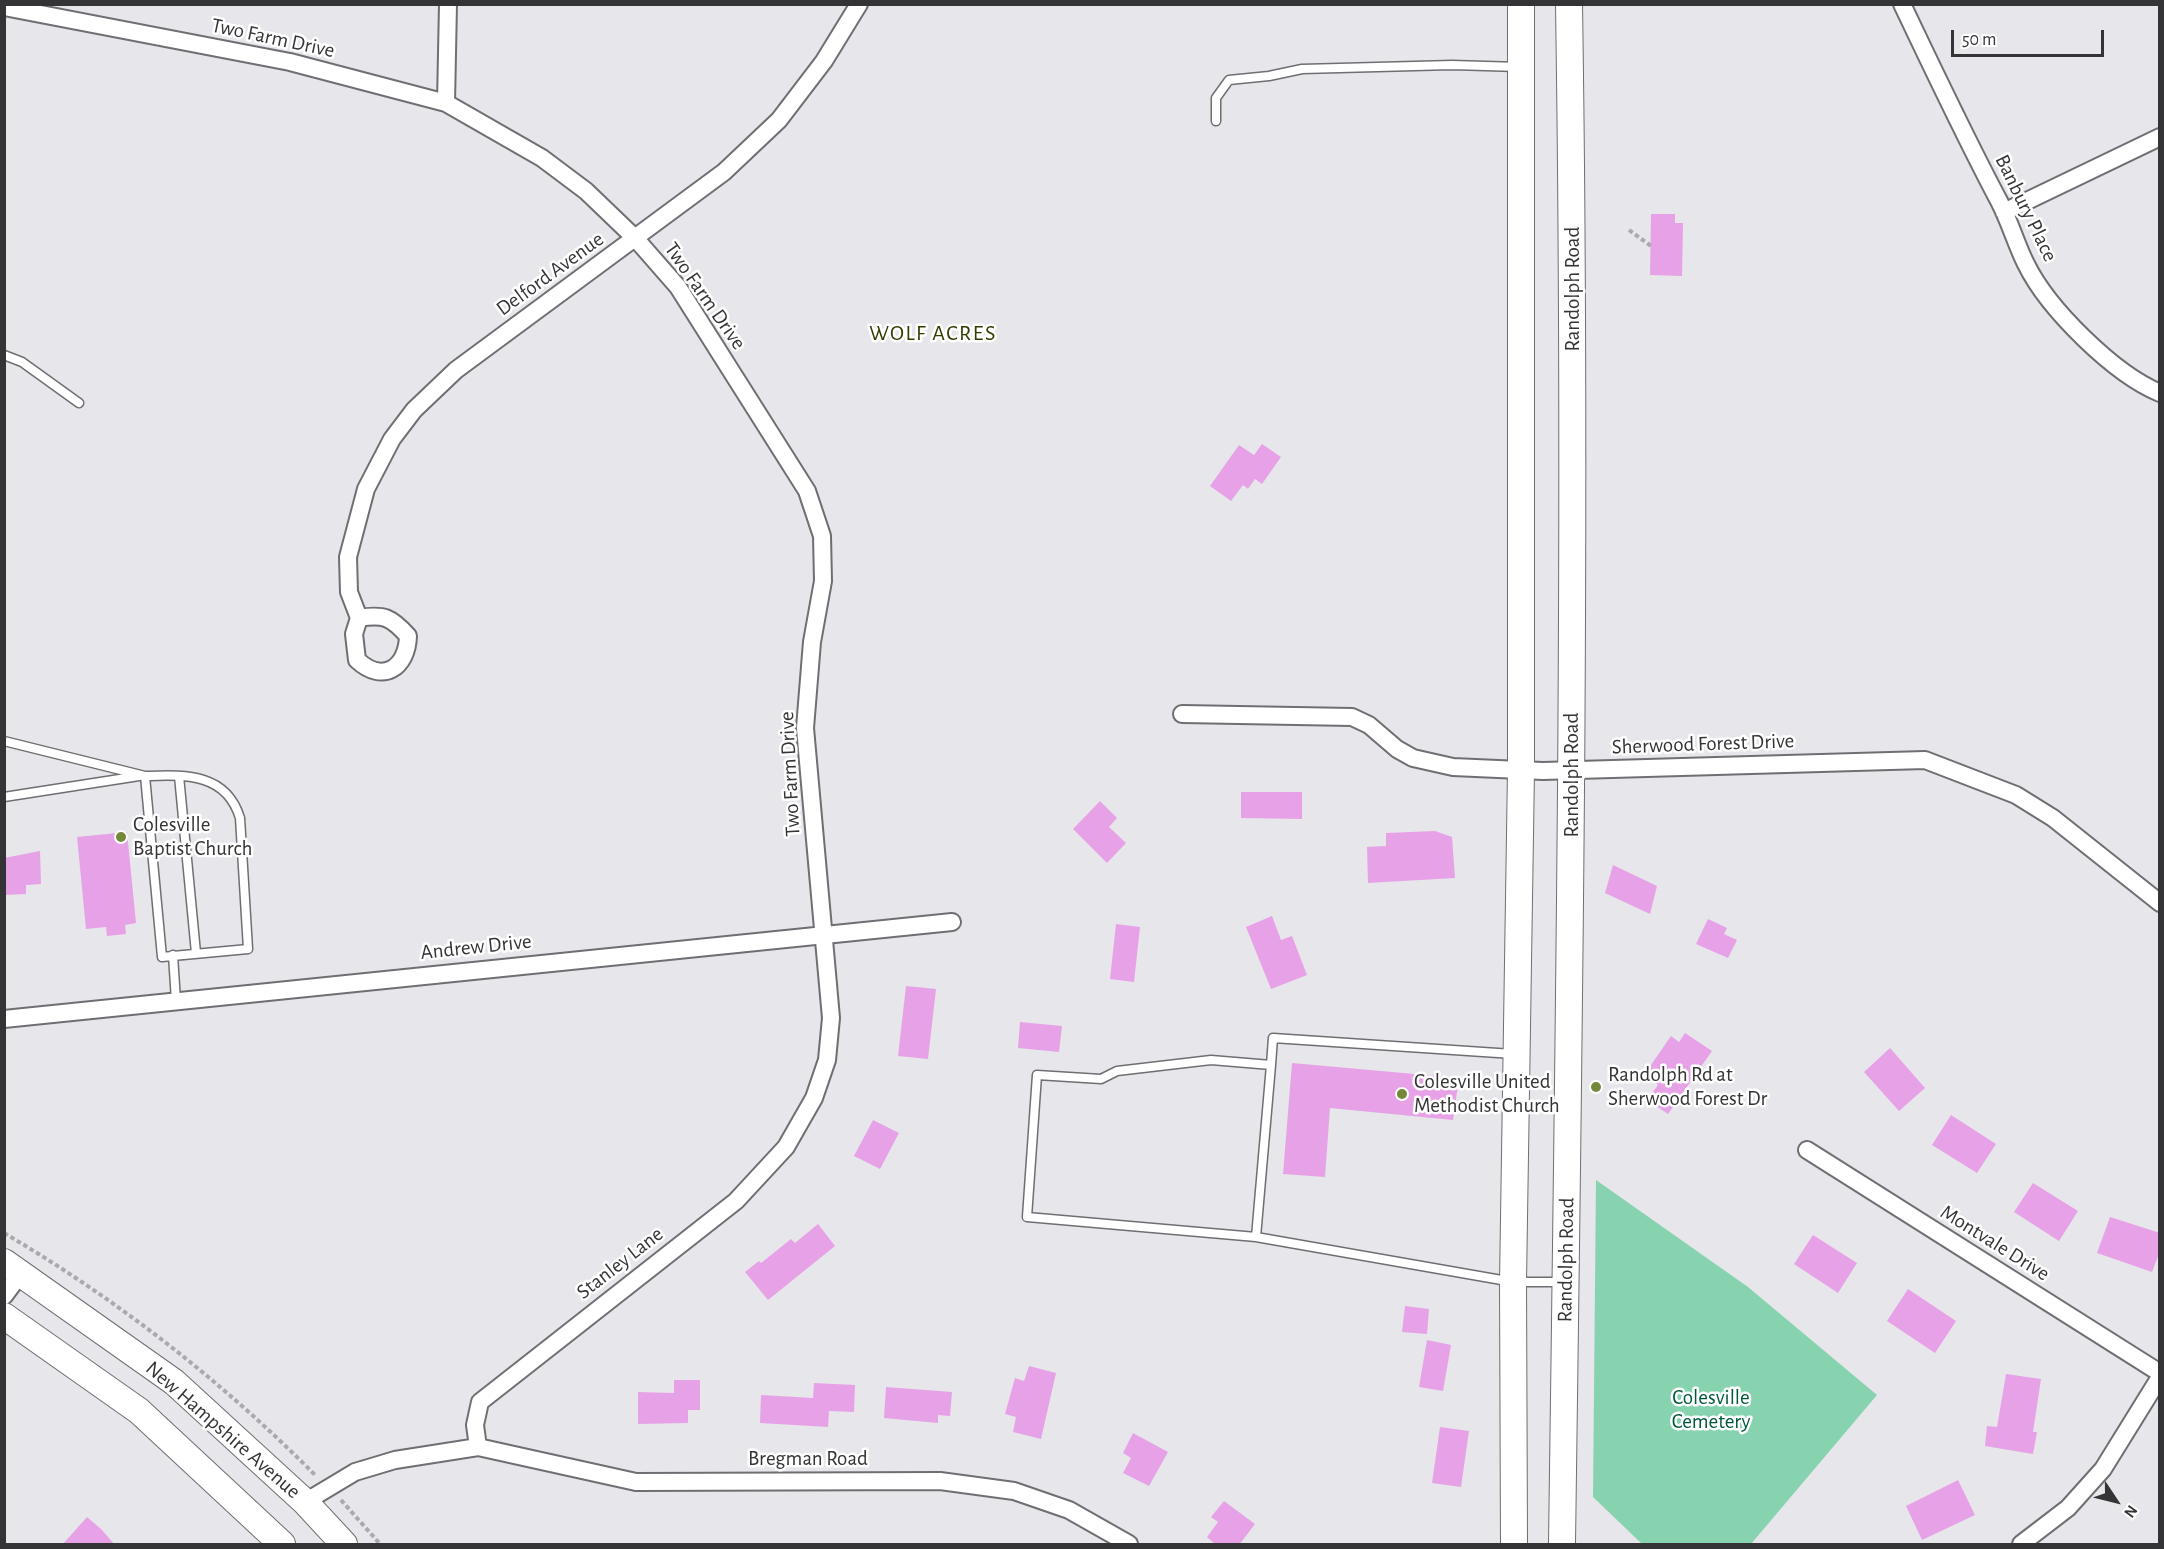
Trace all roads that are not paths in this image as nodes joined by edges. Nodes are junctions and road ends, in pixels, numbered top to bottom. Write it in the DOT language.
graph roads {
  1 [pos="448,4"];
  2 [pos="860,4"];
  3 [pos="1521,4"];
  4 [pos="1569,4"];
  5 [pos="1902,4"];
  6 [pos="4,7"];
  7 [pos="1521,67"];
  8 [pos="446,103"];
  9 [pos="1216,121"];
  10 [pos="2160,137"];
  11 [pos="2004,212"];
  12 [pos="636,239"];
  13 [pos="4,355"];
  14 [pos="2160,393"];
  15 [pos="79,403"];
  16 [pos="359,618"];
  17 [pos="1182,714"];
  18 [pos="4,741"];
  19 [pos="1521,770"];
  20 [pos="1572,770"];
  21 [pos="145,776"];
  22 [pos="179,776"];
  23 [pos="4,796"];
  24 [pos="2160,903"];
  25 [pos="952,922"];
  26 [pos="824,933"];
  27 [pos="196,953"];
  28 [pos="173,955"];
  29 [pos="176,1001"];
  30 [pos="4,1019"];
  31 [pos="1516,1054"];
  32 [pos="1271,1065"];
  33 [pos="1807,1150"];
  34 [pos="1256,1238"];
  35 [pos="13,1267"];
  36 [pos="1514,1282"];
  37 [pos="1566,1282"];
  38 [pos="4,1296"];
  39 [pos="4,1316"];
  40 [pos="2160,1375"];
  41 [pos="478,1447"];
  42 [pos="305,1502"];
  43 [pos="282,1545"];
  44 [pos="344,1545"];
  45 [pos="1129,1545"];
  46 [pos="1514,1545"];
  47 [pos="1562,1545"];
  48 [pos="2021,1545"];
  1 -- 8 [label="street"];
  2 -- 12 [label="street, Delford Avenue"];
  3 -- 7 [label="main road"];
  4 -- 20 [label="main road, Randolph Road"];
  5 -- 11 [label="street, Banbury Place"];
  6 -- 8 [label="street, Two Farm Drive"];
  7 -- 9 [label="lane"];
  7 -- 19 [label="main road"];
  8 -- 12 [label="street, Two Farm Drive"];
  10 -- 11 [label="street"];
  11 -- 14 [label="street, Banbury Place"];
  12 -- 16 [label="street, Delford Avenue"];
  12 -- 26 [label="street, Two Farm Drive"];
  13 -- 15 [label="lane"];
  17 -- 19 [label="street, Sherwood Forest Drive"];
  18 -- 21 [label="lane"];
  19 -- 20 [label="street, Sherwood Forest Drive"];
  19 -- 31 [label="main road"];
  20 -- 24 [label="street, Sherwood Forest Drive"];
  20 -- 37 [label="main road, Randolph Road"];
  21 -- 22 [label="lane"];
  21 -- 23 [label="lane"];
  21 -- 28 [label="lane"];
  22 -- 27 [label="lane"];
  22 -- 27 [label="lane"];
  25 -- 26 [label="street, Andrew Drive"];
  26 -- 29 [label="street, Andrew Drive"];
  26 -- 41 [label="street, Stanley Lane"];
  27 -- 28 [label="lane"];
  28 -- 29 [label="lane"];
  29 -- 30 [label="street, Andrew Drive"];
  31 -- 32 [label="lane"];
  31 -- 36 [label="main road"];
  32 -- 34 [label="lane"];
  32 -- 34 [label="lane"];
  33 -- 40 [label="street, Montvale Drive"];
  34 -- 36 [label="lane"];
  35 -- 38 [label="street"];
  35 -- 42 [label="main road, New Hampshire Avenue"];
  36 -- 37 [label="lane"];
  36 -- 46 [label="main road"];
  37 -- 47 [label="main road, Randolph Road"];
  39 -- 43 [label="main road, New Hampshire Avenue"];
  40 -- 48 [label="street"];
  41 -- 42 [label="street"];
  41 -- 45 [label="street, Bregman Road"];
  42 -- 44 [label="main road, New Hampshire Avenue"];
}
